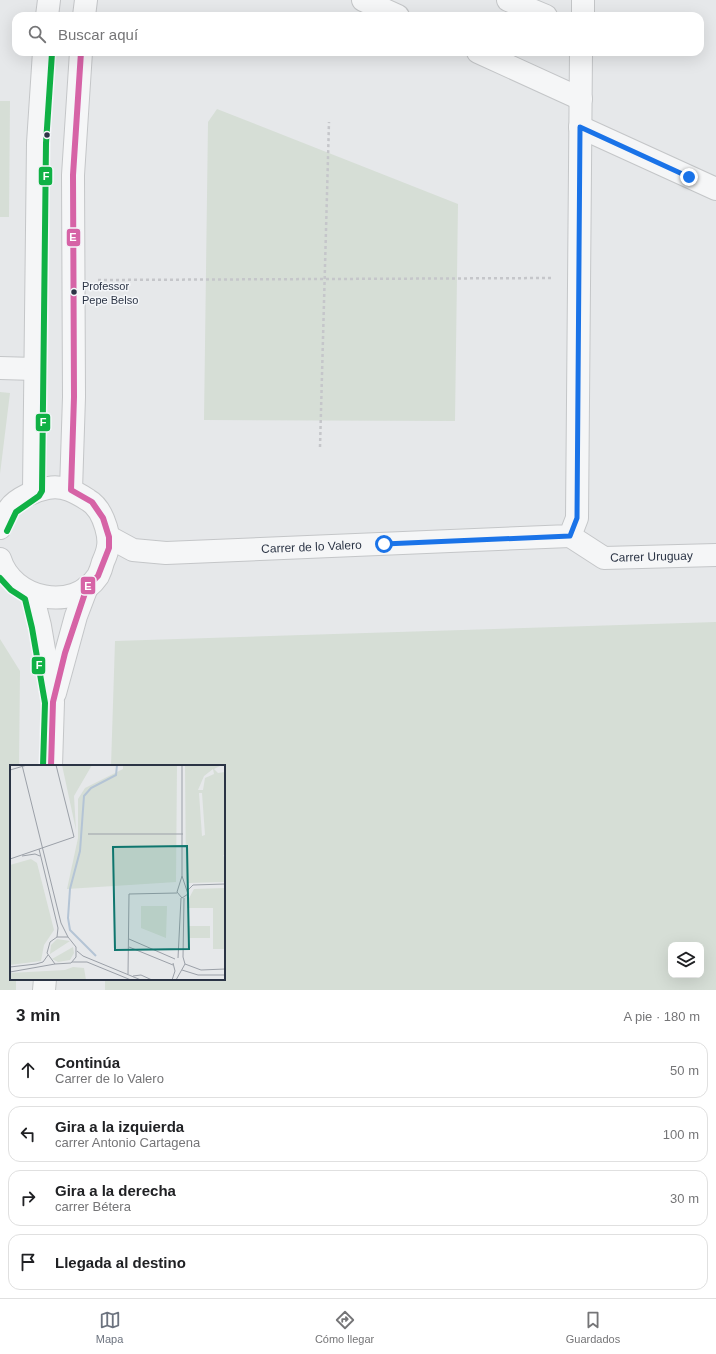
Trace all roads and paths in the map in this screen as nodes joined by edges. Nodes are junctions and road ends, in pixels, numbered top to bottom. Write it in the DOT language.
graph roads {
  1 [pos="49,0"];
  2 [pos="86,0"];
  3 [pos="363,0"];
  4 [pos="507,0"];
  5 [pos="583,0"];
  6 [pos="48,12"];
  7 [pos="84,12"];
  8 [pos="389,12"];
  9 [pos="506,12"];
  10 [pos="536,12"];
  11 [pos="583,12"];
  12 [pos="44,56"];
  13 [pos="81,56"];
  14 [pos="489,56"];
  15 [pos="581,56"];
  16 [pos="581,99"];
  17 [pos="329,122"];
  18 [pos="580,127"];
  19 [pos="716,189"];
  20 [pos="578,278"];
  21 [pos="325,279"];
  22 [pos="73,280"];
  23 [pos="0,368"];
  24 [pos="35,369"];
  25 [pos="320,447"];
  26 [pos="34,490"];
  27 [pos="71,490"];
  28 [pos="574,527"];
  29 [pos="0,528"];
  30 [pos="109,537"];
  31 [pos="716,555"];
  32 [pos="1,564"];
  33 [pos="87,587"];
  34 [pos="32,594"];
  35 [pos="53,702"];
  36 [pos="51,765"];
  37 [pos="45,980"];
  38 [pos="44,990"];
  1 -- 6 [label="street"];
  2 -- 7 [label="street"];
  3 -- 8 [label="street"];
  4 -- 9 [label="street"];
  4 -- 10 [label="street"];
  5 -- 11 [label="street"];
  12 -- 24 [label="street"];
  13 -- 22 [label="street"];
  14 -- 16 [label="street"];
  15 -- 16 [label="street"];
  16 -- 18 [label="street"];
  17 -- 21 [label="path"];
  18 -- 19 [label="street"];
  18 -- 20 [label="street"];
  20 -- 21 [label="path"];
  20 -- 28 [label="street"];
  21 -- 22 [label="path"];
  21 -- 25 [label="path"];
  22 -- 27 [label="street"];
  23 -- 24 [label="street"];
  24 -- 26 [label="street"];
  26 -- 27 [label="street"];
  26 -- 29 [label="street"];
  27 -- 30 [label="street"];
  28 -- 30 [label="street, Carrer de lo Valero"];
  28 -- 31 [label="street, Carrer Uruguay"];
  30 -- 33 [label="street"];
  32 -- 34 [label="street"];
  33 -- 34 [label="street"];
  33 -- 35 [label="street"];
  34 -- 35 [label="street"];
  35 -- 36 [label="street"];
  37 -- 38 [label="street"];
}
